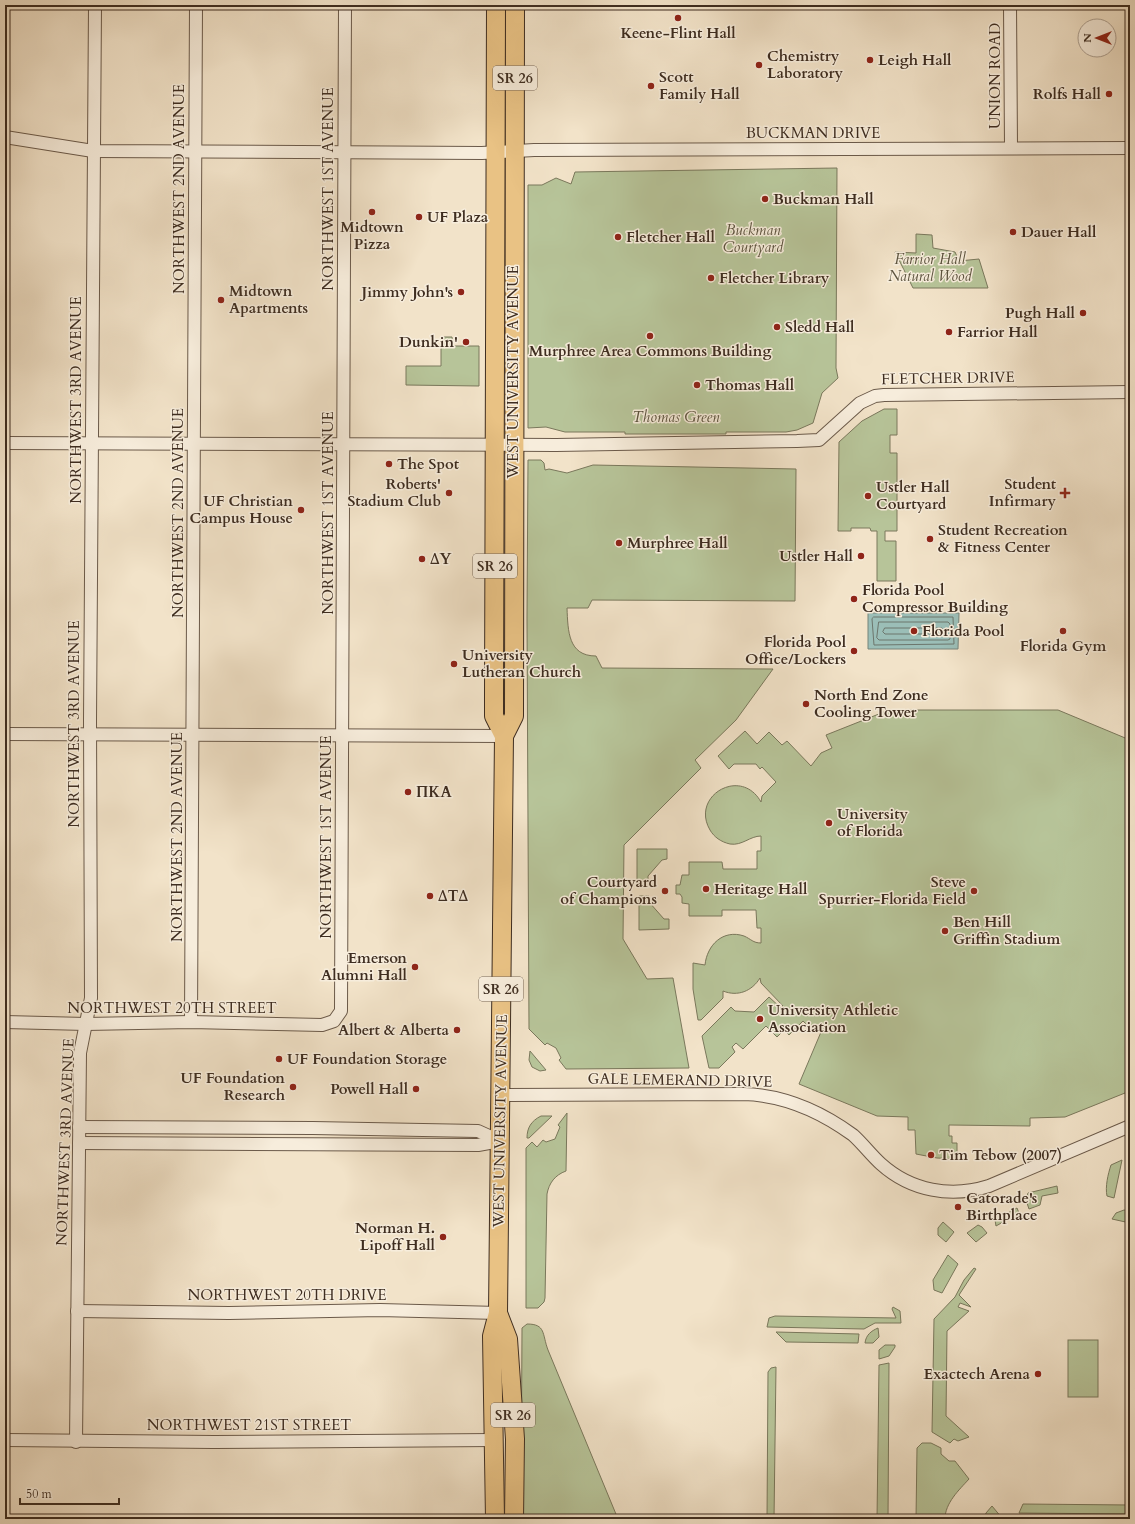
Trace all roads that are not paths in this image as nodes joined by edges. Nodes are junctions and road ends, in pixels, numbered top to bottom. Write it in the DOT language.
graph roads {
  1 [pos="95,5"];
  2 [pos="196,5"];
  3 [pos="345,5"];
  4 [pos="496,5"];
  5 [pos="515,5"];
  6 [pos="1010,5"];
  7 [pos="5,137"];
  8 [pos="1011,148"];
  9 [pos="1130,148"];
  10 [pos="195,150"];
  11 [pos="514,150"];
  12 [pos="93,151"];
  13 [pos="496,152"];
  14 [pos="345,153"];
  15 [pos="1130,392"];
  16 [pos="91,442"];
  17 [pos="5,443"];
  18 [pos="194,444"];
  19 [pos="495,444"];
  20 [pos="513,444"];
  21 [pos="344,445"];
  22 [pos="5,734"];
  23 [pos="90,735"];
  24 [pos="194,735"];
  25 [pos="342,735"];
  26 [pos="504,736"];
  27 [pos="337,1019"];
  28 [pos="5,1022"];
  29 [pos="191,1022"];
  30 [pos="86,1024"];
  31 [pos="500,1094"];
  32 [pos="1130,1126"];
  33 [pos="79,1127"];
  34 [pos="181,1128"];
  35 [pos="283,1128"];
  36 [pos="500,1141"];
  37 [pos="78,1143"];
  38 [pos="181,1143"];
  39 [pos="283,1144"];
  40 [pos="77,1311"];
  41 [pos="498,1314"];
  42 [pos="5,1440"];
  43 [pos="494,1440"];
  44 [pos="76,1442"];
  45 [pos="495,1519"];
  46 [pos="514,1519"];
  1 -- 12 [label="street, NORTHWEST 3RD AVENUE"];
  2 -- 10 [label="street, NORTHWEST 2ND AVENUE"];
  3 -- 14 [label="street, NORTHWEST 1ST AVENUE"];
  4 -- 13 [label="main road, WEST UNIVERSITY AVENUE / SR 26"];
  5 -- 11 [label="main road, WEST UNIVERSITY AVENUE / SR 26"];
  6 -- 8 [label="street, UNION ROAD"];
  7 -- 12 [label="street, BUCKMAN DRIVE"];
  8 -- 9 [label="street, BUCKMAN DRIVE"];
  8 -- 11 [label="street, BUCKMAN DRIVE"];
  10 -- 12 [label="street, BUCKMAN DRIVE"];
  10 -- 14 [label="street, BUCKMAN DRIVE"];
  10 -- 18 [label="street, NORTHWEST 2ND AVENUE"];
  11 -- 13 [label="street, BUCKMAN DRIVE"];
  11 -- 20 [label="main road, WEST UNIVERSITY AVENUE / SR 26"];
  12 -- 16 [label="street, NORTHWEST 3RD AVENUE"];
  13 -- 14 [label="street, BUCKMAN DRIVE"];
  13 -- 19 [label="main road, WEST UNIVERSITY AVENUE / SR 26"];
  14 -- 21 [label="street, NORTHWEST 1ST AVENUE"];
  15 -- 20 [label="street, FLETCHER DRIVE"];
  16 -- 17 [label="street, FLETCHER DRIVE"];
  16 -- 18 [label="street, FLETCHER DRIVE"];
  16 -- 23 [label="street, NORTHWEST 3RD AVENUE"];
  18 -- 21 [label="street, FLETCHER DRIVE"];
  18 -- 24 [label="street, NORTHWEST 2ND AVENUE"];
  19 -- 20 [label="street, FLETCHER DRIVE"];
  19 -- 21 [label="street, FLETCHER DRIVE"];
  19 -- 26 [label="main road, WEST UNIVERSITY AVENUE / SR 26"];
  20 -- 26 [label="main road, WEST UNIVERSITY AVENUE / SR 26"];
  21 -- 25 [label="street, NORTHWEST 1ST AVENUE"];
  22 -- 23 [label="street"];
  23 -- 24 [label="street"];
  23 -- 30 [label="street, NORTHWEST 3RD AVENUE"];
  24 -- 25 [label="street"];
  24 -- 29 [label="street, NORTHWEST 2ND AVENUE"];
  25 -- 26 [label="street"];
  25 -- 27 [label="street, NORTHWEST 1ST AVENUE"];
  26 -- 31 [label="main road, WEST UNIVERSITY AVENUE / SR 26"];
  27 -- 29 [label="street, NORTHWEST 20TH STREET"];
  28 -- 30 [label="street, NORTHWEST 20TH STREET"];
  29 -- 30 [label="street, NORTHWEST 20TH STREET"];
  30 -- 33 [label="street, NORTHWEST 3RD AVENUE"];
  31 -- 32 [label="street, GALE LEMERAND DRIVE"];
  31 -- 36 [label="main road, WEST UNIVERSITY AVENUE / SR 26"];
  33 -- 34 [label="street"];
  33 -- 37 [label="street, NORTHWEST 3RD AVENUE"];
  34 -- 35 [label="street"];
  34 -- 38 [label="street"];
  35 -- 36 [label="street"];
  35 -- 39 [label="street"];
  36 -- 39 [label="street"];
  36 -- 41 [label="main road, WEST UNIVERSITY AVENUE / SR 26"];
  37 -- 38 [label="street"];
  37 -- 40 [label="street, NORTHWEST 3RD AVENUE"];
  38 -- 39 [label="street"];
  40 -- 41 [label="street, NORTHWEST 20TH DRIVE"];
  40 -- 44 [label="street, NORTHWEST 3RD AVENUE"];
  41 -- 43 [label="main road, WEST UNIVERSITY AVENUE / SR 26"];
  41 -- 46 [label="main road, WEST UNIVERSITY AVENUE / SR 26"];
  42 -- 44 [label="street, NORTHWEST 21ST STREET"];
  43 -- 44 [label="street, NORTHWEST 21ST STREET"];
  43 -- 45 [label="main road, WEST UNIVERSITY AVENUE / SR 26"];
}
